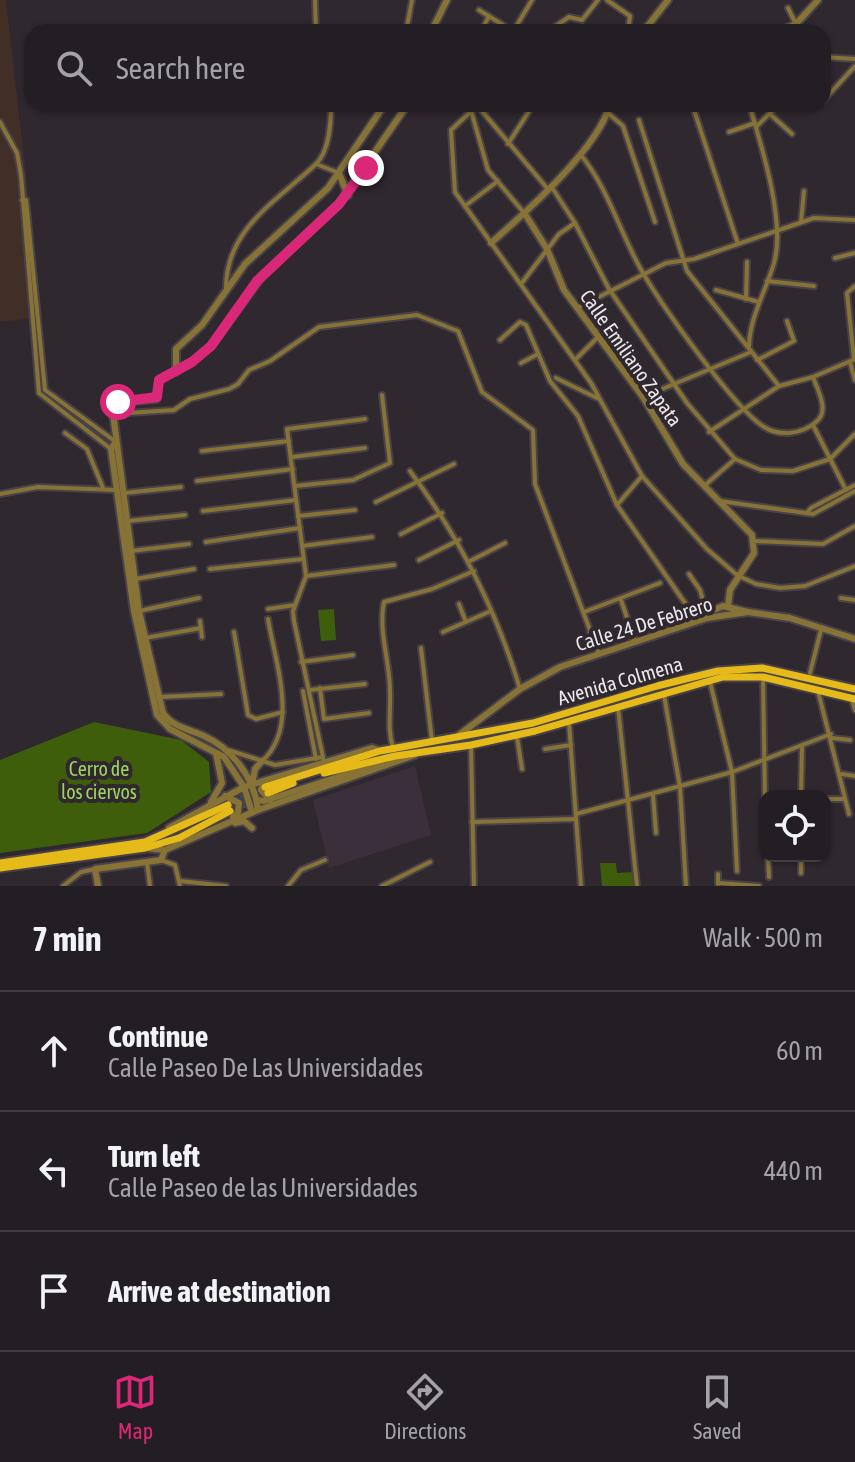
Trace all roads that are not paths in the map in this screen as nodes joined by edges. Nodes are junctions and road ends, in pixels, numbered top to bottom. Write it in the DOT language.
graph roads {
  1 [pos="315,0"];
  2 [pos="412,0"];
  3 [pos="447,0"];
  4 [pos="532,0"];
  5 [pos="598,0"];
  6 [pos="607,0"];
  7 [pos="668,0"];
  8 [pos="805,0"];
  9 [pos="818,0"];
  10 [pos="788,8"];
  11 [pos="479,10"];
  12 [pos="810,10"];
  13 [pos="489,16"];
  14 [pos="316,24"];
  15 [pos="408,24"];
  16 [pos="435,24"];
  17 [pos="485,24"];
  18 [pos="502,24"];
  19 [pos="518,24"];
  20 [pos="559,24"];
  21 [pos="629,24"];
  22 [pos="649,24"];
  23 [pos="796,24"];
  24 [pos="831,58"];
  25 [pos="855,59"];
  26 [pos="855,66"];
  27 [pos="831,92"];
  28 [pos="330,112"];
  29 [pos="380,112"];
  30 [pos="403,112"];
  31 [pos="483,112"];
  32 [pos="529,112"];
  33 [pos="695,112"];
  34 [pos="751,112"];
  35 [pos="608,113"];
  36 [pos="472,114"];
  37 [pos="770,114"];
  38 [pos="639,120"];
  39 [pos="0,122"];
  40 [pos="755,125"];
  41 [pos="729,132"];
  42 [pos="792,134"];
  43 [pos="508,144"];
  44 [pos="580,154"];
  45 [pos="350,157"];
  46 [pos="316,164"];
  47 [pos="366,168"];
  48 [pos="339,173"];
  49 [pos="498,181"];
  50 [pos="549,186"];
  51 [pos="804,191"];
  52 [pos="348,195"];
  53 [pos="464,207"];
  54 [pos="525,214"];
  55 [pos="855,220"];
  56 [pos="655,222"];
  57 [pos="801,222"];
  58 [pos="575,223"];
  59 [pos="775,232"];
  60 [pos="491,243"];
  61 [pos="738,244"];
  62 [pos="547,249"];
  63 [pos="855,253"];
  64 [pos="835,258"];
  65 [pos="683,260"];
  66 [pos="747,262"];
  67 [pos="643,273"];
  68 [pos="767,281"];
  69 [pos="521,284"];
  70 [pos="814,286"];
  71 [pos="855,286"];
  72 [pos="609,289"];
  73 [pos="716,290"];
  74 [pos="226,292"];
  75 [pos="746,299"];
  76 [pos="759,302"];
  77 [pos="577,308"];
  78 [pos="34,315"];
  79 [pos="787,321"];
  80 [pos="599,336"];
  81 [pos="500,340"];
  82 [pos="750,350"];
  83 [pos="538,354"];
  84 [pos="575,360"];
  85 [pos="757,360"];
  86 [pos="853,360"];
  87 [pos="521,363"];
  88 [pos="710,366"];
  89 [pos="176,372"];
  90 [pos="813,377"];
  91 [pos="556,378"];
  92 [pos="855,380"];
  93 [pos="674,382"];
  94 [pos="779,386"];
  95 [pos="382,395"];
  96 [pos="643,397"];
  97 [pos="601,399"];
  98 [pos="743,407"];
  99 [pos="113,414"];
  100 [pos="365,419"];
  101 [pos="813,425"];
  102 [pos="709,432"];
  103 [pos="65,433"];
  104 [pos="855,434"];
  105 [pos="289,441"];
  106 [pos="116,442"];
  107 [pos="365,448"];
  108 [pos="111,449"];
  109 [pos="202,451"];
  110 [pos="292,457"];
  111 [pos="735,459"];
  112 [pos="830,459"];
  113 [pos="454,464"];
  114 [pos="293,469"];
  115 [pos="410,471"];
  116 [pos="642,476"];
  117 [pos="197,481"];
  118 [pos="419,482"];
  119 [pos="855,485"];
  120 [pos="295,486"];
  121 [pos="704,486"];
  122 [pos="181,487"];
  123 [pos="103,488"];
  124 [pos="846,490"];
  125 [pos="855,491"];
  126 [pos="120,492"];
  127 [pos="0,494"];
  128 [pos="297,500"];
  129 [pos="720,501"];
  130 [pos="376,502"];
  131 [pos="617,505"];
  132 [pos="355,510"];
  133 [pos="203,511"];
  134 [pos="442,513"];
  135 [pos="807,513"];
  136 [pos="185,515"];
  137 [pos="298,516"];
  138 [pos="126,522"];
  139 [pos="855,526"];
  140 [pos="300,528"];
  141 [pos="401,534"];
  142 [pos="372,537"];
  143 [pos="459,540"];
  144 [pos="755,541"];
  145 [pos="206,542"];
  146 [pos="505,543"];
  147 [pos="189,544"];
  148 [pos="302,546"];
  149 [pos="131,551"];
  150 [pos="304,559"];
  151 [pos="419,560"];
  152 [pos="470,561"];
  153 [pos="394,565"];
  154 [pos="855,566"];
  155 [pos="194,569"];
  156 [pos="210,569"];
  157 [pos="474,571"];
  158 [pos="689,574"];
  159 [pos="737,575"];
  160 [pos="306,576"];
  161 [pos="135,579"];
  162 [pos="660,583"];
  163 [pos="199,598"];
  164 [pos="841,598"];
  165 [pos="621,600"];
  166 [pos="855,600"];
  167 [pos="459,604"];
  168 [pos="295,605"];
  169 [pos="728,606"];
  170 [pos="268,609"];
  171 [pos="139,611"];
  172 [pos="491,611"];
  173 [pos="706,611"];
  174 [pos="583,612"];
  175 [pos="748,612"];
  176 [pos="694,616"];
  177 [pos="268,619"];
  178 [pos="466,622"];
  179 [pos="678,629"];
  180 [pos="821,630"];
  181 [pos="234,632"];
  182 [pos="443,632"];
  183 [pos="590,633"];
  184 [pos="202,637"];
  185 [pos="145,638"];
  186 [pos="855,639"];
  187 [pos="636,643"];
  188 [pos="421,648"];
  189 [pos="582,649"];
  190 [pos="599,654"];
  191 [pos="353,655"];
  192 [pos="301,662"];
  193 [pos="810,673"];
  194 [pos="763,677"];
  195 [pos="709,680"];
  196 [pos="365,684"];
  197 [pos="306,688"];
  198 [pos="320,688"];
  199 [pos="520,689"];
  200 [pos="817,689"];
  201 [pos="855,689"];
  202 [pos="221,694"];
  203 [pos="664,695"];
  204 [pos="158,697"];
  205 [pos="853,698"];
  206 [pos="618,707"];
  207 [pos="855,710"];
  208 [pos="283,712"];
  209 [pos="369,713"];
  210 [pos="569,722"];
  211 [pos="517,734"];
  212 [pos="459,735"];
  213 [pos="832,736"];
  214 [pos="850,740"];
  215 [pos="432,741"];
  216 [pos="471,745"];
  217 [pos="571,745"];
  218 [pos="802,746"];
  219 [pos="226,749"];
  220 [pos="545,749"];
  221 [pos="215,750"];
  222 [pos="380,751"];
  223 [pos="396,755"];
  224 [pos="763,759"];
  225 [pos="320,760"];
  226 [pos="262,761"];
  227 [pos="522,769"];
  228 [pos="732,772"];
  229 [pos="842,774"];
  230 [pos="272,776"];
  231 [pos="855,776"];
  232 [pos="248,786"];
  233 [pos="680,787"];
  234 [pos="764,790"];
  235 [pos="801,790"];
  236 [pos="270,795"];
  237 [pos="653,795"];
  238 [pos="225,796"];
  239 [pos="831,799"];
  240 [pos="845,799"];
  241 [pos="257,800"];
  242 [pos="628,803"];
  243 [pos="209,805"];
  244 [pos="229,808"];
  245 [pos="255,811"];
  246 [pos="849,814"];
  247 [pos="576,817"];
  248 [pos="472,822"];
  249 [pos="223,825"];
  250 [pos="252,828"];
  251 [pos="656,833"];
  252 [pos="145,845"];
  253 [pos="165,850"];
  254 [pos="161,860"];
  255 [pos="325,860"];
  256 [pos="430,862"];
  257 [pos="768,862"];
  258 [pos="801,862"];
  259 [pos="147,863"];
  260 [pos="0,866"];
  261 [pos="95,869"];
  262 [pos="737,871"];
  263 [pos="801,873"];
  264 [pos="718,874"];
  265 [pos="769,877"];
  266 [pos="180,884"];
  267 [pos="214,885"];
  268 [pos="718,885"];
  269 [pos="63,886"];
  270 [pos="98,886"];
  271 [pos="150,886"];
  272 [pos="226,886"];
  273 [pos="288,886"];
  274 [pos="382,886"];
  275 [pos="474,886"];
  276 [pos="581,886"];
  277 [pos="637,886"];
  278 [pos="686,886"];
  279 [pos="745,886"];
  280 [pos="759,886"];
  1 -- 14 [label="street"];
  2 -- 15 [label="street"];
  3 -- 16 [label="street"];
  4 -- 19 [label="street"];
  5 -- 20 [label="street"];
  6 -- 21 [label="street"];
  7 -- 22 [label="street"];
  8 -- 12 [label="street"];
  9 -- 12 [label="street"];
  10 -- 23 [label="street"];
  11 -- 13 [label="street"];
  12 -- 23 [label="street"];
  13 -- 17 [label="street"];
  13 -- 18 [label="street"];
  24 -- 25 [label="street"];
  26 -- 27 [label="street"];
  28 -- 46 [label="street"];
  29 -- 45 [label="street"];
  30 -- 47 [label="street"];
  31 -- 43 [label="street"];
  32 -- 43 [label="street"];
  33 -- 61 [label="street"];
  34 -- 40 [label="street"];
  35 -- 44 [label="street"];
  35 -- 56 [label="street"];
  36 -- 49 [label="street, Calle Emiliano Zapata"];
  36 -- 53 [label="street"];
  37 -- 40 [label="street"];
  37 -- 42 [label="street"];
  38 -- 65 [label="street"];
  39 -- 78 [label="street"];
  40 -- 41 [label="street"];
  40 -- 59 [label="street"];
  43 -- 50 [label="street"];
  44 -- 50 [label="street"];
  44 -- 67 [label="street"];
  45 -- 47 [label="street"];
  45 -- 48 [label="street"];
  46 -- 48 [label="street"];
  46 -- 74 [label="street"];
  47 -- 52 [label="street"];
  48 -- 52 [label="street"];
  48 -- 74 [label="street"];
  49 -- 53 [label="street"];
  49 -- 54 [label="street, Calle Emiliano Zapata"];
  50 -- 54 [label="street"];
  50 -- 58 [label="street"];
  51 -- 57 [label="street"];
  52 -- 89 [label="street"];
  53 -- 60 [label="street"];
  54 -- 60 [label="street"];
  54 -- 62 [label="street, Calle Emiliano Zapata"];
  55 -- 57 [label="street"];
  57 -- 59 [label="street"];
  58 -- 62 [label="street"];
  58 -- 72 [label="street"];
  59 -- 61 [label="street"];
  59 -- 68 [label="street"];
  60 -- 69 [label="street"];
  61 -- 65 [label="street"];
  62 -- 69 [label="street"];
  62 -- 77 [label="street, Calle Emiliano Zapata"];
  63 -- 64 [label="street"];
  65 -- 67 [label="street"];
  65 -- 82 [label="street"];
  66 -- 75 [label="street"];
  67 -- 72 [label="street"];
  67 -- 88 [label="street"];
  68 -- 70 [label="street"];
  68 -- 76 [label="street"];
  69 -- 84 [label="street"];
  71 -- 86 [label="street"];
  72 -- 77 [label="street"];
  72 -- 93 [label="street"];
  73 -- 75 [label="street"];
  74 -- 89 [label="street"];
  75 -- 76 [label="street"];
  76 -- 82 [label="street"];
  77 -- 80 [label="street, Calle Emiliano Zapata"];
  78 -- 106 [label="street"];
  78 -- 108 [label="street"];
  79 -- 85 [label="street"];
  80 -- 84 [label="street"];
  80 -- 96 [label="street, Calle Emiliano Zapata"];
  81 -- 83 [label="street"];
  82 -- 85 [label="street"];
  82 -- 88 [label="street"];
  83 -- 87 [label="street"];
  83 -- 131 [label="street"];
  84 -- 97 [label="street"];
  85 -- 94 [label="street"];
  86 -- 90 [label="street"];
  86 -- 92 [label="street"];
  88 -- 93 [label="street"];
  88 -- 98 [label="street"];
  89 -- 99 [label="street"];
  90 -- 94 [label="street"];
  90 -- 101 [label="street"];
  91 -- 97 [label="street"];
  93 -- 96 [label="street"];
  93 -- 102 [label="street"];
  94 -- 98 [label="street"];
  95 -- 120 [label="street"];
  96 -- 121 [label="street, Calle Emiliano Zapata"];
  97 -- 116 [label="street"];
  98 -- 101 [label="street"];
  98 -- 102 [label="street"];
  99 -- 106 [label="street"];
  99 -- 174 [label="street"];
  100 -- 105 [label="street"];
  101 -- 112 [label="street"];
  102 -- 111 [label="street"];
  103 -- 123 [label="street"];
  104 -- 112 [label="street"];
  105 -- 109 [label="street"];
  105 -- 110 [label="street"];
  106 -- 108 [label="street"];
  106 -- 126 [label="street"];
  107 -- 110 [label="street"];
  108 -- 126 [label="street"];
  110 -- 114 [label="street"];
  111 -- 112 [label="street"];
  111 -- 121 [label="street"];
  112 -- 124 [label="street"];
  113 -- 118 [label="street"];
  114 -- 117 [label="street"];
  114 -- 120 [label="street"];
  115 -- 118 [label="street"];
  116 -- 131 [label="street"];
  116 -- 159 [label="street"];
  118 -- 130 [label="street"];
  118 -- 134 [label="street"];
  119 -- 124 [label="street"];
  120 -- 128 [label="street"];
  121 -- 129 [label="street, Calle Emiliano Zapata"];
  122 -- 126 [label="street"];
  123 -- 126 [label="street"];
  123 -- 127 [label="street"];
  124 -- 135 [label="street"];
  125 -- 135 [label="street"];
  126 -- 138 [label="street"];
  128 -- 133 [label="street"];
  128 -- 137 [label="street"];
  129 -- 135 [label="street"];
  129 -- 144 [label="street, Calle Emiliano Zapata"];
  131 -- 176 [label="street"];
  132 -- 137 [label="street"];
  134 -- 141 [label="street"];
  134 -- 143 [label="street"];
  136 -- 138 [label="street"];
  137 -- 140 [label="street"];
  138 -- 149 [label="street"];
  138 -- 221 [label="street"];
  139 -- 144 [label="street"];
  140 -- 145 [label="street"];
  140 -- 148 [label="street"];
  142 -- 148 [label="street"];
  143 -- 151 [label="street"];
  143 -- 152 [label="street"];
  144 -- 159 [label="street"];
  146 -- 152 [label="street"];
  147 -- 149 [label="street"];
  148 -- 150 [label="street"];
  149 -- 161 [label="street"];
  150 -- 156 [label="street"];
  150 -- 160 [label="street"];
  152 -- 157 [label="street"];
  153 -- 160 [label="street"];
  154 -- 159 [label="street"];
  155 -- 161 [label="street"];
  157 -- 172 [label="street"];
  157 -- 223 [label="street"];
  158 -- 173 [label="street"];
  159 -- 169 [label="street"];
  160 -- 168 [label="street"];
  161 -- 171 [label="street"];
  162 -- 165 [label="street"];
  163 -- 171 [label="street"];
  164 -- 166 [label="street"];
  165 -- 174 [label="street"];
  165 -- 187 [label="street"];
  167 -- 178 [label="street"];
  168 -- 170 [label="street"];
  168 -- 192 [label="street"];
  169 -- 173 [label="street"];
  169 -- 175 [label="street"];
  171 -- 185 [label="street"];
  172 -- 178 [label="street"];
  172 -- 199 [label="street"];
  173 -- 176 [label="street"];
  174 -- 183 [label="street"];
  175 -- 179 [label="street, Calle 24 De Febrero"];
  175 -- 180 [label="street, Calle 24 De Febrero"];
  176 -- 179 [label="street"];
  177 -- 208 [label="street"];
  178 -- 182 [label="street"];
  179 -- 187 [label="street, Calle 24 De Febrero"];
  180 -- 186 [label="street, Calle 24 De Febrero"];
  180 -- 193 [label="street"];
  181 -- 208 [label="street"];
  183 -- 189 [label="street"];
  183 -- 190 [label="street"];
  184 -- 185 [label="street"];
  185 -- 204 [label="street"];
  187 -- 190 [label="street, Calle 24 De Febrero"];
  188 -- 215 [label="street"];
  190 -- 199 [label="street, Calle 24 De Febrero"];
  191 -- 192 [label="street"];
  192 -- 197 [label="street"];
  194 -- 195 [label="main road, Avenida Colmena"];
  194 -- 200 [label="main road, Avenida Colmena"];
  194 -- 224 [label="street"];
  195 -- 203 [label="main road, Avenida Colmena"];
  195 -- 228 [label="street"];
  196 -- 198 [label="street"];
  197 -- 198 [label="street"];
  197 -- 225 [label="street"];
  198 -- 209 [label="street"];
  199 -- 212 [label="street, Calle 24 De Febrero"];
  200 -- 205 [label="main road, Avenida Colmena"];
  200 -- 213 [label="street"];
  201 -- 212 [label="main road, Avenida Colmena"];
  202 -- 204 [label="street"];
  203 -- 206 [label="main road, Avenida Colmena"];
  203 -- 233 [label="street"];
  204 -- 219 [label="street"];
  205 -- 207 [label="street"];
  206 -- 210 [label="main road, Avenida Colmena"];
  206 -- 242 [label="street"];
  208 -- 226 [label="street"];
  210 -- 211 [label="main road, Avenida Colmena"];
  210 -- 217 [label="street"];
  211 -- 216 [label="main road, Avenida Colmena"];
  211 -- 227 [label="street"];
  212 -- 215 [label="main road, Avenida Colmena"];
  213 -- 214 [label="street"];
  213 -- 218 [label="street"];
  213 -- 229 [label="street"];
  215 -- 223 [label="main road, Avenida Colmena"];
  216 -- 223 [label="main road, Avenida Colmena"];
  216 -- 248 [label="street"];
  217 -- 220 [label="street"];
  217 -- 247 [label="street"];
  218 -- 224 [label="street"];
  218 -- 235 [label="street"];
  219 -- 226 [label="street"];
  219 -- 232 [label="street"];
  221 -- 232 [label="street"];
  221 -- 243 [label="street"];
  222 -- 223 [label="main road"];
  222 -- 225 [label="street"];
  222 -- 236 [label="main road"];
  223 -- 236 [label="street"];
  223 -- 236 [label="main road"];
  224 -- 228 [label="street"];
  224 -- 234 [label="street"];
  225 -- 226 [label="street"];
  225 -- 230 [label="street"];
  226 -- 232 [label="street"];
  228 -- 233 [label="street"];
  228 -- 262 [label="street"];
  229 -- 231 [label="street"];
  229 -- 240 [label="street"];
  230 -- 232 [label="street"];
  230 -- 236 [label="street"];
  232 -- 238 [label="street"];
  232 -- 241 [label="street"];
  232 -- 245 [label="street"];
  233 -- 237 [label="street"];
  233 -- 278 [label="street"];
  236 -- 241 [label="street"];
  236 -- 245 [label="street"];
  237 -- 242 [label="street"];
  237 -- 251 [label="street"];
  238 -- 243 [label="street"];
  238 -- 249 [label="street"];
  239 -- 240 [label="street"];
  240 -- 246 [label="street"];
  241 -- 245 [label="street"];
  242 -- 247 [label="street"];
  242 -- 277 [label="street"];
  243 -- 252 [label="street"];
  244 -- 252 [label="main road"];
  245 -- 249 [label="street"];
  247 -- 248 [label="street"];
  247 -- 276 [label="street"];
  248 -- 275 [label="street"];
  249 -- 250 [label="street"];
  249 -- 253 [label="street"];
  252 -- 253 [label="street"];
  252 -- 260 [label="main road"];
  253 -- 254 [label="street"];
  254 -- 259 [label="street"];
  254 -- 266 [label="street"];
  255 -- 273 [label="street"];
  256 -- 274 [label="street"];
  257 -- 265 [label="street"];
  258 -- 263 [label="street"];
  259 -- 261 [label="street"];
  259 -- 271 [label="street"];
  261 -- 269 [label="street"];
  261 -- 270 [label="street"];
  264 -- 268 [label="street"];
  266 -- 267 [label="street"];
  267 -- 272 [label="street"];
  268 -- 279 [label="street"];
  279 -- 280 [label="street"];
}
